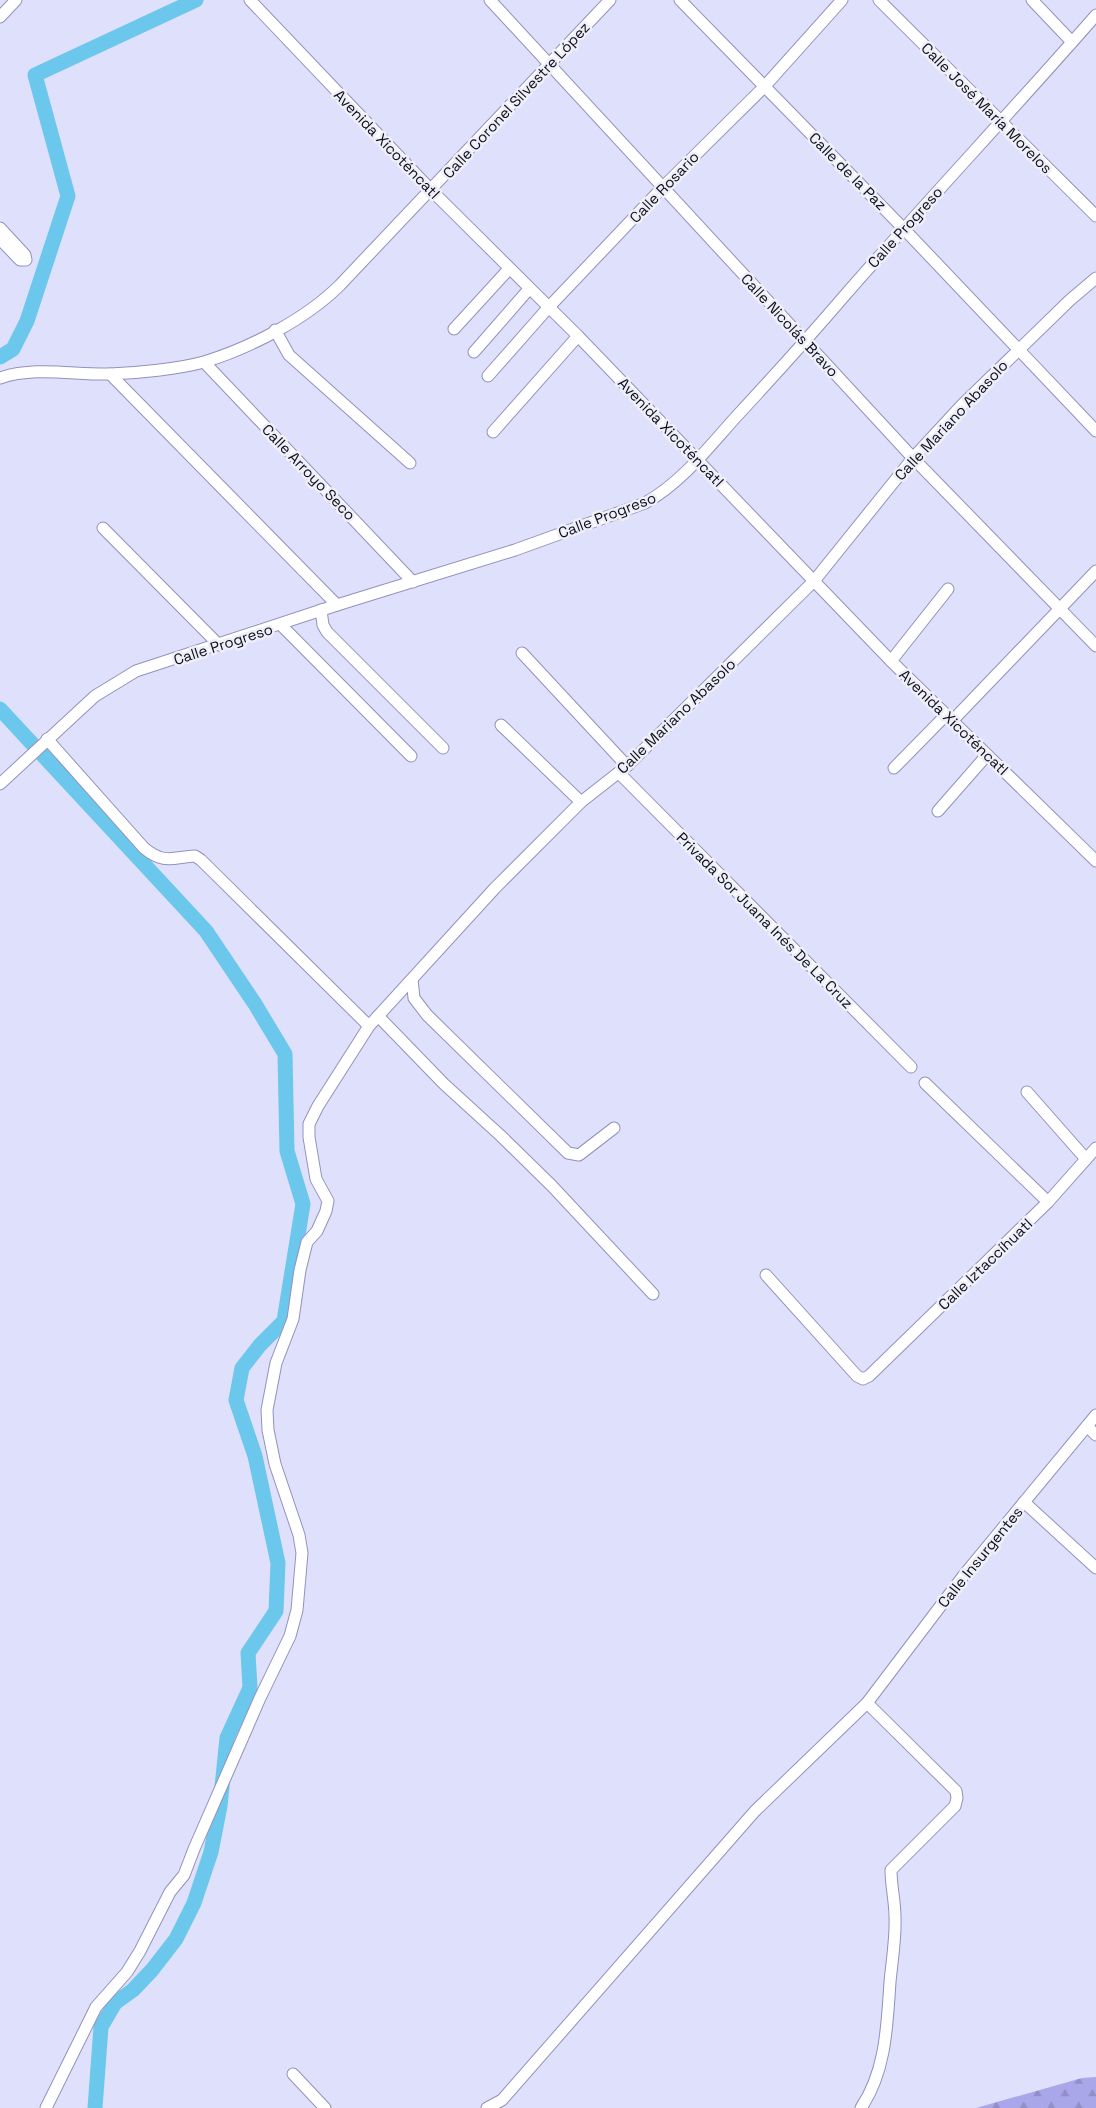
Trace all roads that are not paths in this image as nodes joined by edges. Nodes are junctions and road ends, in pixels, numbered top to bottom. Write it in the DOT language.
graph roads {
  1 [pos="16,0"];
  2 [pos="250,0"];
  3 [pos="490,0"];
  4 [pos="610,0"];
  5 [pos="680,0"];
  6 [pos="842,0"];
  7 [pos="879,0"];
  8 [pos="1032,0"];
  9 [pos="1096,15"];
  10 [pos="0,17"];
  11 [pos="1072,42"];
  12 [pos="550,64"];
  13 [pos="764,87"];
  14 [pos="1001,123"];
  15 [pos="663,187"];
  16 [pos="431,190"];
  17 [pos="1096,216"];
  18 [pos="0,228"];
  19 [pos="903,228"];
  20 [pos="0,239"];
  21 [pos="509,269"];
  22 [pos="1096,278"];
  23 [pos="529,289"];
  24 [pos="548,308"];
  25 [pos="454,329"];
  26 [pos="275,330"];
  27 [pos="578,336"];
  28 [pos="805,341"];
  29 [pos="1018,350"];
  30 [pos="474,352"];
  31 [pos="204,362"];
  32 [pos="110,374"];
  33 [pos="488,376"];
  34 [pos="0,378"];
  35 [pos="1096,431"];
  36 [pos="493,432"];
  37 [pos="913,458"];
  38 [pos="698,460"];
  39 [pos="410,463"];
  40 [pos="103,528"];
  41 [pos="1096,571"];
  42 [pos="814,581"];
  43 [pos="413,582"];
  44 [pos="948,589"];
  45 [pos="337,605"];
  46 [pos="1060,609"];
  47 [pos="321,610"];
  48 [pos="281,625"];
  49 [pos="219,645"];
  50 [pos="1096,646"];
  51 [pos="522,653"];
  52 [pos="891,661"];
  53 [pos="949,718"];
  54 [pos="502,725"];
  55 [pos="45,741"];
  56 [pos="443,748"];
  57 [pos="987,755"];
  58 [pos="411,756"];
  59 [pos="894,768"];
  60 [pos="623,770"];
  61 [pos="1,782"];
  62 [pos="581,802"];
  63 [pos="938,811"];
  64 [pos="1096,861"];
  65 [pos="412,979"];
  66 [pos="378,1016"];
  67 [pos="369,1026"];
  68 [pos="911,1067"];
  69 [pos="925,1083"];
  70 [pos="1027,1092"];
  71 [pos="614,1128"];
  72 [pos="1096,1148"];
  73 [pos="1086,1159"];
  74 [pos="1048,1202"];
  75 [pos="766,1275"];
  76 [pos="653,1294"];
  77 [pos="1096,1415"];
  78 [pos="1087,1426"];
  79 [pos="1096,1435"];
  80 [pos="1024,1502"];
  81 [pos="1096,1568"];
  82 [pos="867,1702"];
  83 [pos="293,2074"];
  84 [pos="46,2108"];
  85 [pos="325,2108"];
  86 [pos="487,2108"];
  87 [pos="861,2108"];
  1 -- 10 [label="street"];
  2 -- 16 [label="street, Avenida Xicoténcatl"];
  3 -- 12 [label="street, Calle Nicolás Bravo"];
  4 -- 12 [label="street, Calle Coronel Silvestre López"];
  5 -- 13 [label="street, Calle de la Paz"];
  6 -- 13 [label="street, Calle Rosario"];
  7 -- 14 [label="street, Calle José María Morelos"];
  8 -- 11 [label="street"];
  9 -- 11 [label="street, Calle Progreso"];
  11 -- 14 [label="street, Calle Progreso"];
  12 -- 15 [label="street, Calle Nicolás Bravo"];
  12 -- 16 [label="street, Calle Coronel Silvestre López"];
  13 -- 15 [label="street, Calle Rosario"];
  13 -- 19 [label="street, Calle de la Paz"];
  14 -- 17 [label="street, Calle José María Morelos"];
  14 -- 19 [label="street, Calle Progreso"];
  15 -- 24 [label="street, Calle Rosario"];
  15 -- 28 [label="street, Calle Nicolás Bravo"];
  16 -- 21 [label="street, Avenida Xicoténcatl"];
  16 -- 26 [label="street, Calle Coronel Silvestre López"];
  18 -- 20 [label="street"];
  19 -- 28 [label="street, Calle Progreso"];
  19 -- 29 [label="street, Calle de la Paz"];
  21 -- 23 [label="street, Avenida Xicoténcatl"];
  21 -- 25 [label="street"];
  22 -- 29 [label="street, Calle Mariano Abasolo"];
  23 -- 24 [label="street, Avenida Xicoténcatl"];
  23 -- 30 [label="street"];
  24 -- 27 [label="street, Avenida Xicoténcatl"];
  24 -- 33 [label="street, Calle Rosario"];
  26 -- 31 [label="street, Calle Coronel Silvestre López"];
  26 -- 39 [label="street"];
  27 -- 36 [label="street"];
  27 -- 38 [label="street, Avenida Xicoténcatl"];
  28 -- 37 [label="street, Calle Nicolás Bravo"];
  28 -- 38 [label="street, Calle Progreso"];
  29 -- 35 [label="street, Calle de la Paz"];
  29 -- 37 [label="street, Calle Mariano Abasolo"];
  31 -- 32 [label="street, Calle Coronel Silvestre López"];
  31 -- 43 [label="street, Calle Arroyo Seco"];
  32 -- 34 [label="street, Calle Coronel Silvestre López"];
  32 -- 45 [label="street"];
  37 -- 42 [label="street, Calle Mariano Abasolo"];
  37 -- 46 [label="street, Calle Nicolás Bravo"];
  38 -- 42 [label="street, Avenida Xicoténcatl"];
  38 -- 43 [label="street, Calle Progreso"];
  40 -- 49 [label="street"];
  41 -- 46 [label="street"];
  42 -- 52 [label="street, Avenida Xicoténcatl"];
  42 -- 60 [label="street, Calle Mariano Abasolo"];
  43 -- 45 [label="street, Calle Progreso"];
  44 -- 52 [label="street"];
  45 -- 47 [label="street, Calle Progreso"];
  46 -- 50 [label="street, Calle Nicolás Bravo"];
  46 -- 53 [label="street"];
  47 -- 48 [label="street, Calle Progreso"];
  47 -- 56 [label="street"];
  48 -- 49 [label="street, Calle Progreso"];
  48 -- 58 [label="street"];
  49 -- 55 [label="street, Calle Progreso"];
  51 -- 60 [label="street, Privada Sor Juana Inés De La Cruz"];
  52 -- 53 [label="street, Avenida Xicoténcatl"];
  53 -- 57 [label="street, Avenida Xicoténcatl"];
  53 -- 59 [label="street"];
  54 -- 62 [label="street"];
  55 -- 61 [label="street, Calle Progreso"];
  55 -- 67 [label="street"];
  57 -- 63 [label="street"];
  57 -- 64 [label="street, Avenida Xicoténcatl"];
  60 -- 62 [label="street, Calle Mariano Abasolo"];
  60 -- 68 [label="street, Privada Sor Juana Inés De La Cruz"];
  62 -- 65 [label="street, Calle Mariano Abasolo"];
  65 -- 66 [label="street, Calle Mariano Abasolo"];
  65 -- 71 [label="street"];
  66 -- 67 [label="street, Calle Mariano Abasolo"];
  66 -- 76 [label="street"];
  67 -- 84 [label="street, Calle Mariano Abasolo"];
  69 -- 74 [label="street"];
  70 -- 73 [label="street"];
  72 -- 73 [label="street, Calle Iztaccíhuatl"];
  73 -- 74 [label="street, Calle Iztaccíhuatl"];
  74 -- 75 [label="street, Calle Iztaccíhuatl"];
  77 -- 78 [label="street, Calle Insurgentes"];
  78 -- 79 [label="street"];
  78 -- 80 [label="street, Calle Insurgentes"];
  80 -- 81 [label="street"];
  80 -- 82 [label="street, Calle Insurgentes"];
  82 -- 86 [label="street, Calle Insurgentes"];
  82 -- 87 [label="street"];
  83 -- 85 [label="street"];
}
